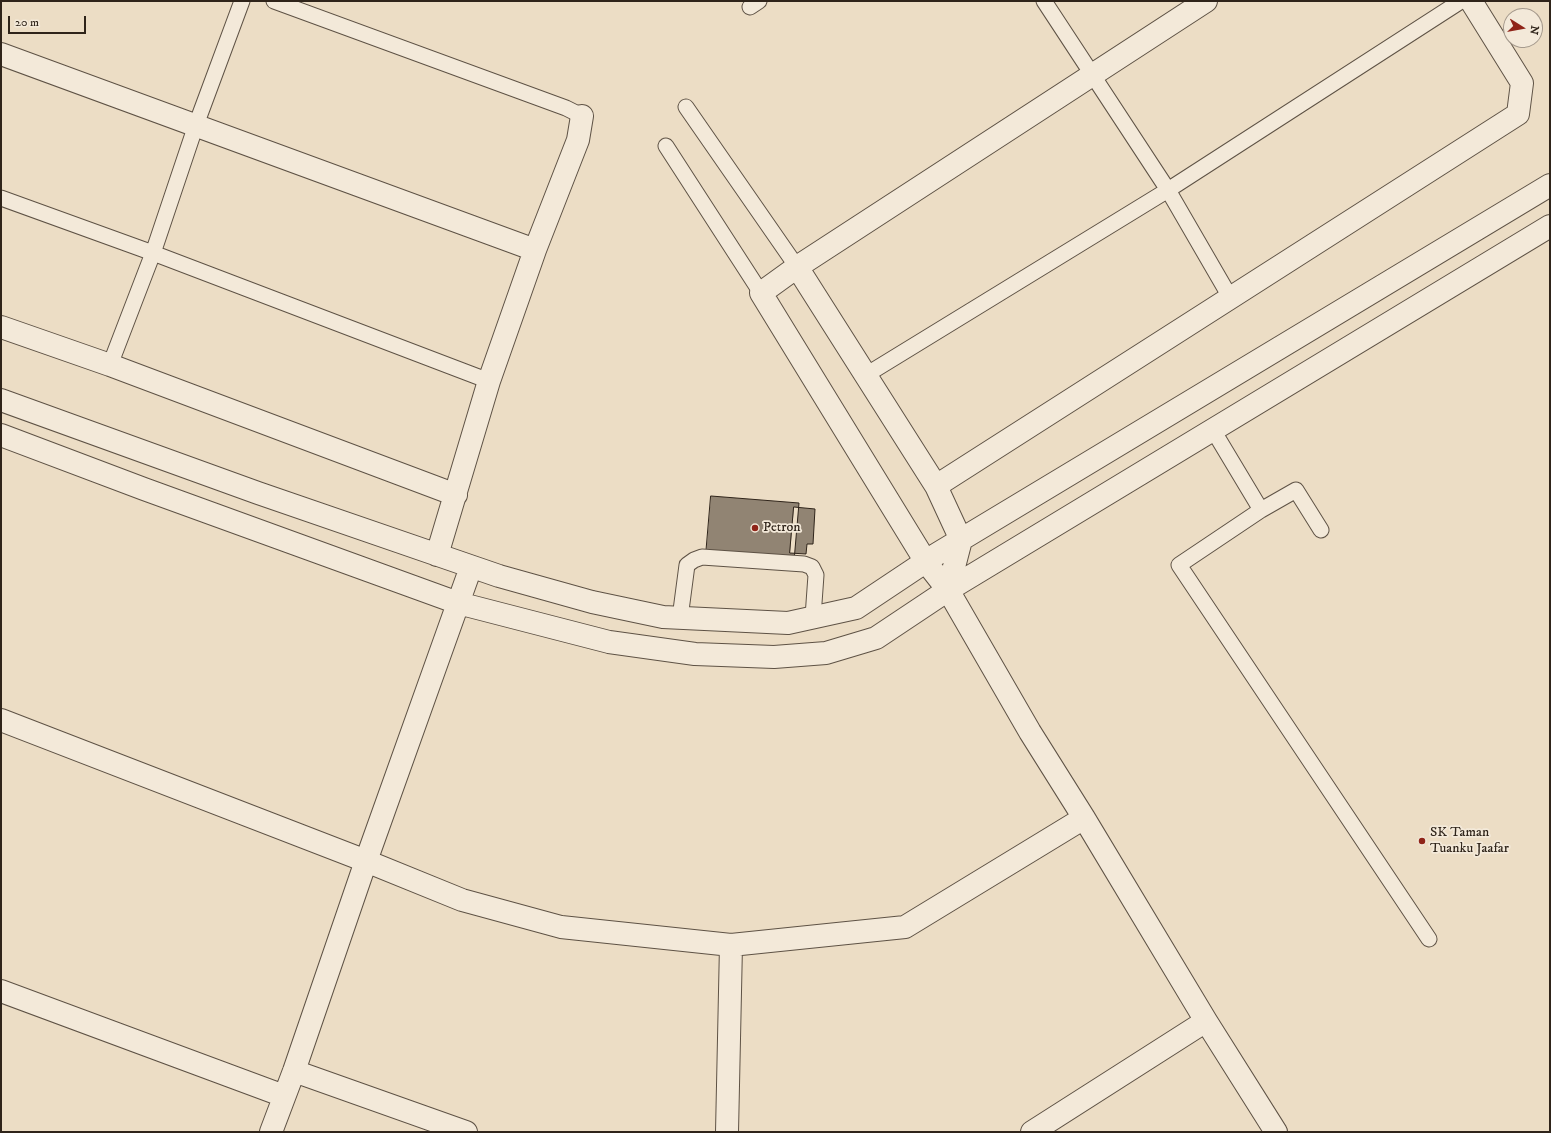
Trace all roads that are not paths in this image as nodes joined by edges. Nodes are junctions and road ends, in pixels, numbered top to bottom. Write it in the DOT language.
graph roads {
  1 [pos="242,1"];
  2 [pos="274,1"];
  3 [pos="1044,1"];
  4 [pos="1206,1"];
  5 [pos="1461,1"];
  6 [pos="1471,1"];
  7 [pos="1,54"];
  8 [pos="1093,75"];
  9 [pos="686,107"];
  10 [pos="582,116"];
  11 [pos="196,125"];
  12 [pos="666,146"];
  13 [pos="1550,186"];
  14 [pos="1168,190"];
  15 [pos="1,198"];
  16 [pos="1550,226"];
  17 [pos="535,250"];
  18 [pos="153,253"];
  19 [pos="797,267"];
  20 [pos="761,293"];
  21 [pos="1230,298"];
  22 [pos="1,327"];
  23 [pos="110,365"];
  24 [pos="866,375"];
  25 [pos="489,382"];
  26 [pos="1,400"];
  27 [pos="1213,430"];
  28 [pos="1,435"];
  29 [pos="936,486"];
  30 [pos="456,495"];
  31 [pos="1262,510"];
  32 [pos="1321,530"];
  33 [pos="961,540"];
  34 [pos="437,556"];
  35 [pos="926,562"];
  36 [pos="471,567"];
  37 [pos="948,590"];
  38 [pos="458,603"];
  39 [pos="813,617"];
  40 [pos="680,618"];
  41 [pos="1,720"];
  42 [pos="1084,818"];
  43 [pos="366,861"];
  44 [pos="1429,939"];
  45 [pos="731,945"];
  46 [pos="1,991"];
  47 [pos="1206,1021"];
  48 [pos="294,1071"];
  49 [pos="284,1096"];
  50 [pos="271,1132"];
  51 [pos="466,1132"];
  52 [pos="727,1132"];
  53 [pos="1032,1132"];
  54 [pos="1276,1132"];
  1 -- 11 [label="lane"];
  2 -- 10 [label="lane"];
  3 -- 8 [label="lane"];
  4 -- 8 [label="street"];
  5 -- 14 [label="lane"];
  6 -- 21 [label="street"];
  7 -- 11 [label="street"];
  8 -- 14 [label="lane"];
  8 -- 19 [label="street"];
  9 -- 19 [label="lane"];
  10 -- 17 [label="street"];
  11 -- 17 [label="street"];
  11 -- 18 [label="lane"];
  12 -- 20 [label="lane"];
  13 -- 33 [label="street"];
  14 -- 21 [label="lane"];
  14 -- 24 [label="lane"];
  15 -- 18 [label="lane"];
  16 -- 27 [label="street"];
  17 -- 25 [label="street"];
  18 -- 23 [label="lane"];
  18 -- 25 [label="lane"];
  19 -- 20 [label="street"];
  19 -- 24 [label="street"];
  20 -- 35 [label="street"];
  21 -- 29 [label="street"];
  22 -- 23 [label="street"];
  23 -- 30 [label="street"];
  24 -- 29 [label="street"];
  25 -- 30 [label="street"];
  26 -- 34 [label="street"];
  27 -- 31 [label="lane"];
  27 -- 37 [label="street"];
  28 -- 38 [label="street"];
  29 -- 33 [label="street"];
  30 -- 34 [label="street"];
  31 -- 32 [label="lane"];
  31 -- 44 [label="lane"];
  33 -- 35 [label="street"];
  33 -- 37 [label="street"];
  34 -- 36 [label="street"];
  35 -- 37 [label="street"];
  35 -- 39 [label="street"];
  36 -- 38 [label="street"];
  36 -- 40 [label="street"];
  37 -- 38 [label="street"];
  37 -- 42 [label="street"];
  38 -- 43 [label="street"];
  39 -- 40 [label="street"];
  39 -- 40 [label="lane"];
  41 -- 43 [label="street"];
  42 -- 45 [label="street"];
  42 -- 47 [label="street"];
  43 -- 45 [label="street"];
  43 -- 48 [label="street"];
  45 -- 52 [label="street"];
  46 -- 49 [label="street"];
  47 -- 53 [label="street"];
  47 -- 54 [label="street"];
  48 -- 49 [label="street"];
  48 -- 51 [label="street"];
  49 -- 50 [label="street"];
}
